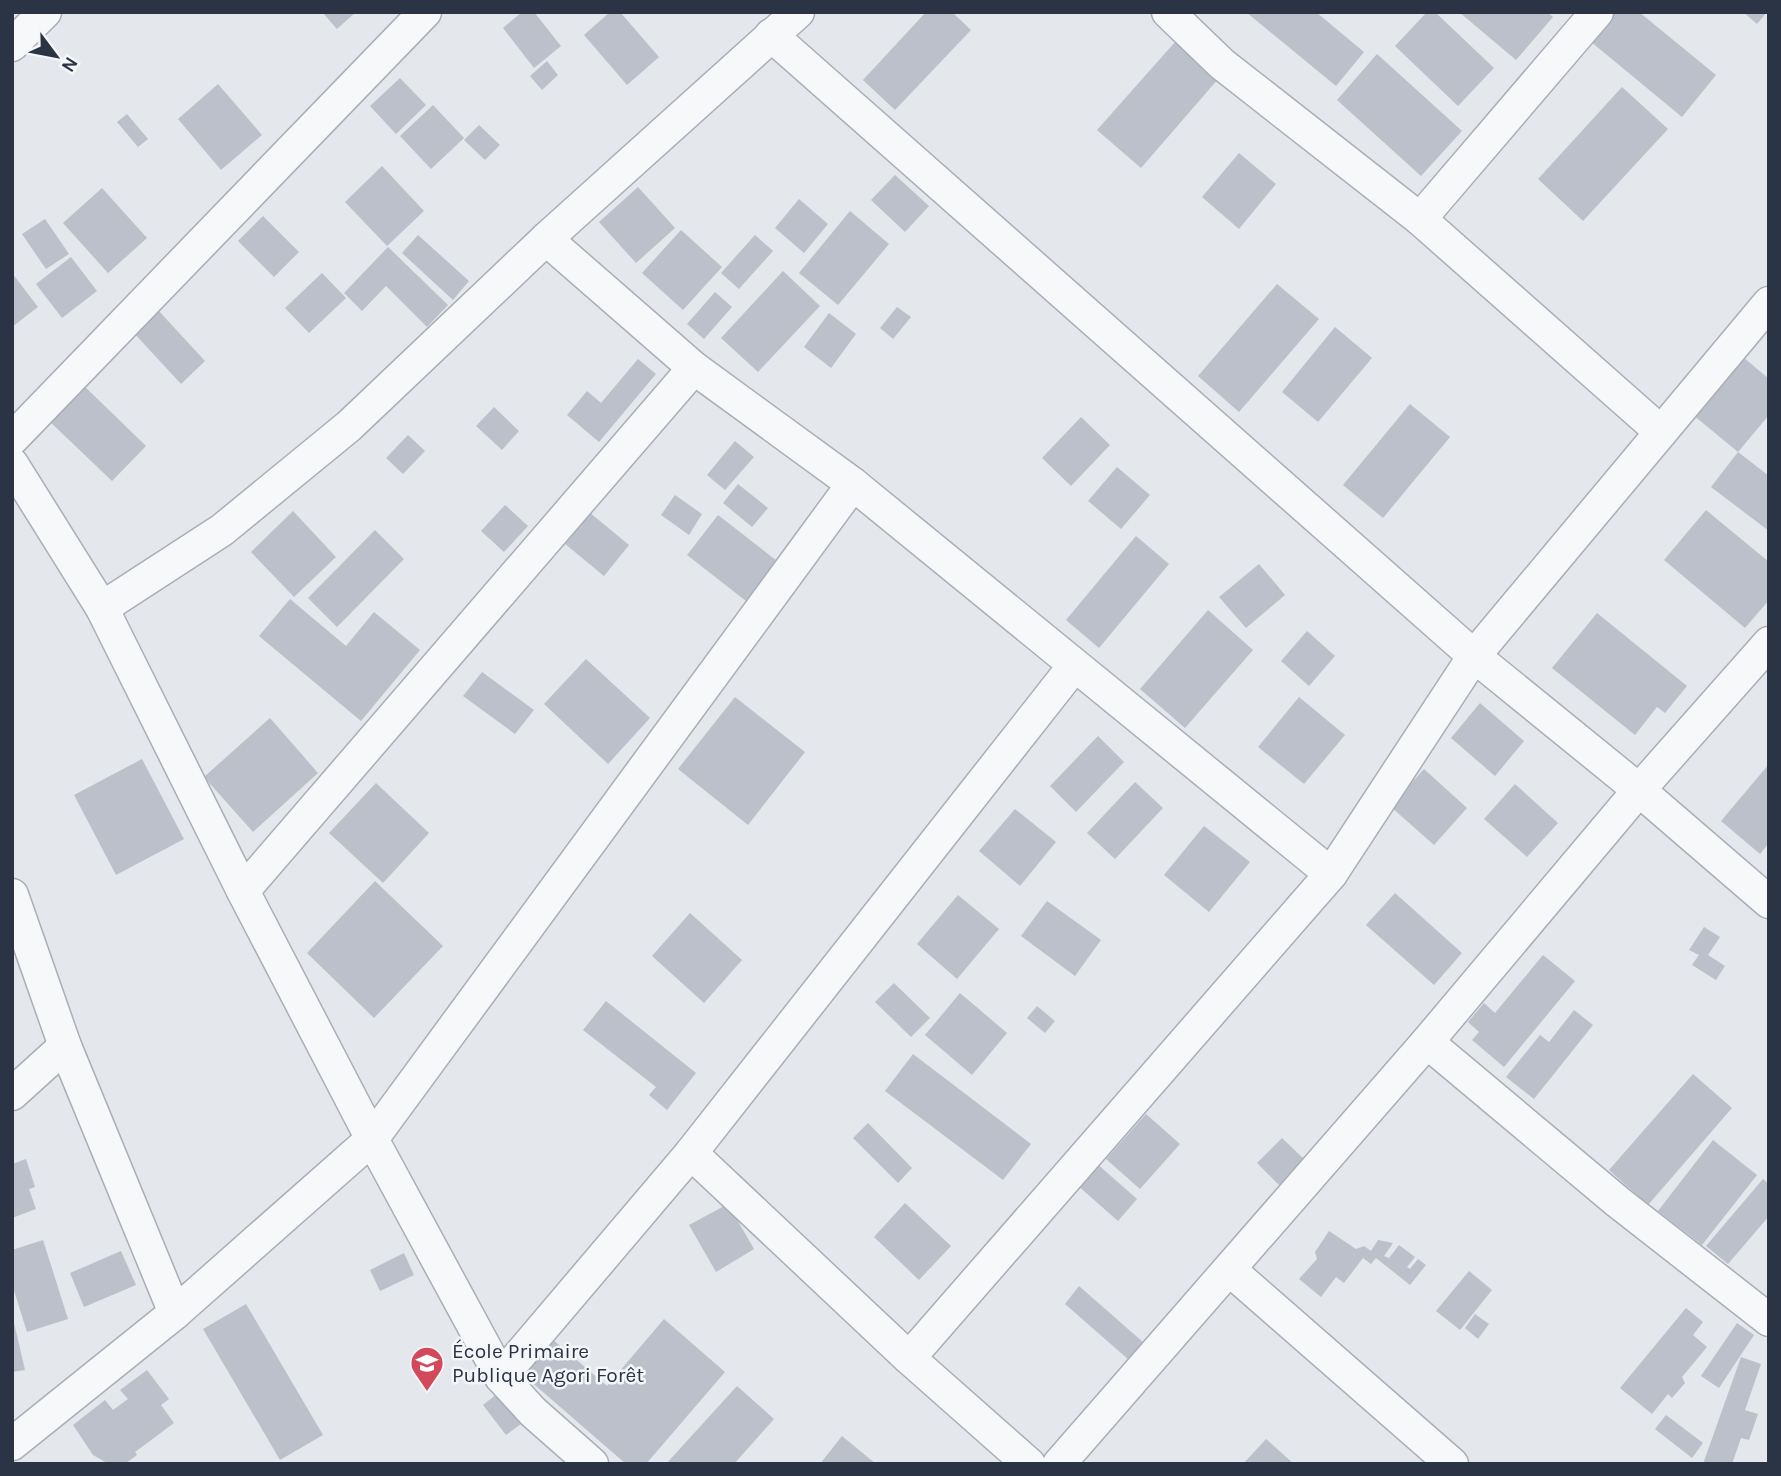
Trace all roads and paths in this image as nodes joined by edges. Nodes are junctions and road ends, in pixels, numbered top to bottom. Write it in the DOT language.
graph roads {
  1 [pos="45,12"];
  2 [pos="425,12"];
  3 [pos="799,12"];
  4 [pos="1168,12"];
  5 [pos="1597,12"];
  6 [pos="771,35"];
  7 [pos="12,45"];
  8 [pos="1420,219"];
  9 [pos="547,239"];
  10 [pos="1769,303"];
  11 [pos="694,368"];
  12 [pos="1661,432"];
  13 [pos="12,439"];
  14 [pos="12,464"];
  15 [pos="853,484"];
  16 [pos="102,608"];
  17 [pos="1769,643"];
  18 [pos="1474,656"];
  19 [pos="1074,666"];
  20 [pos="1639,789"];
  21 [pos="1331,874"];
  22 [pos="243,891"];
  23 [pos="12,895"];
  24 [pos="1769,902"];
  25 [pos="1427,1042"];
  26 [pos="65,1046"];
  27 [pos="12,1094"];
  28 [pos="372,1139"];
  29 [pos="691,1153"];
  30 [pos="1230,1270"];
  31 [pos="175,1313"];
  32 [pos="1769,1320"];
  33 [pos="909,1357"];
  34 [pos="501,1377"];
  35 [pos="12,1444"];
  36 [pos="592,1464"];
  37 [pos="1029,1464"];
  38 [pos="1059,1464"];
  39 [pos="1452,1464"];
  1 -- 7 [label="street"];
  2 -- 13 [label="street"];
  3 -- 6 [label="street"];
  4 -- 8 [label="street"];
  5 -- 8 [label="street"];
  6 -- 9 [label="street"];
  6 -- 18 [label="street"];
  8 -- 12 [label="street"];
  9 -- 11 [label="street"];
  9 -- 16 [label="street"];
  10 -- 12 [label="street"];
  11 -- 15 [label="street"];
  11 -- 22 [label="street"];
  12 -- 18 [label="street"];
  14 -- 16 [label="street"];
  15 -- 19 [label="street"];
  15 -- 28 [label="street"];
  16 -- 22 [label="street"];
  17 -- 20 [label="street"];
  18 -- 20 [label="street"];
  18 -- 21 [label="street"];
  19 -- 21 [label="street"];
  19 -- 29 [label="street"];
  20 -- 24 [label="street"];
  20 -- 25 [label="street"];
  21 -- 33 [label="street"];
  22 -- 28 [label="street"];
  23 -- 26 [label="street"];
  25 -- 30 [label="street"];
  25 -- 32 [label="street"];
  26 -- 27 [label="street"];
  26 -- 31 [label="street"];
  28 -- 31 [label="street"];
  28 -- 34 [label="street"];
  29 -- 33 [label="street"];
  29 -- 34 [label="street"];
  30 -- 38 [label="street"];
  30 -- 39 [label="street"];
  31 -- 35 [label="street"];
  33 -- 37 [label="street"];
  34 -- 36 [label="street"];
}
